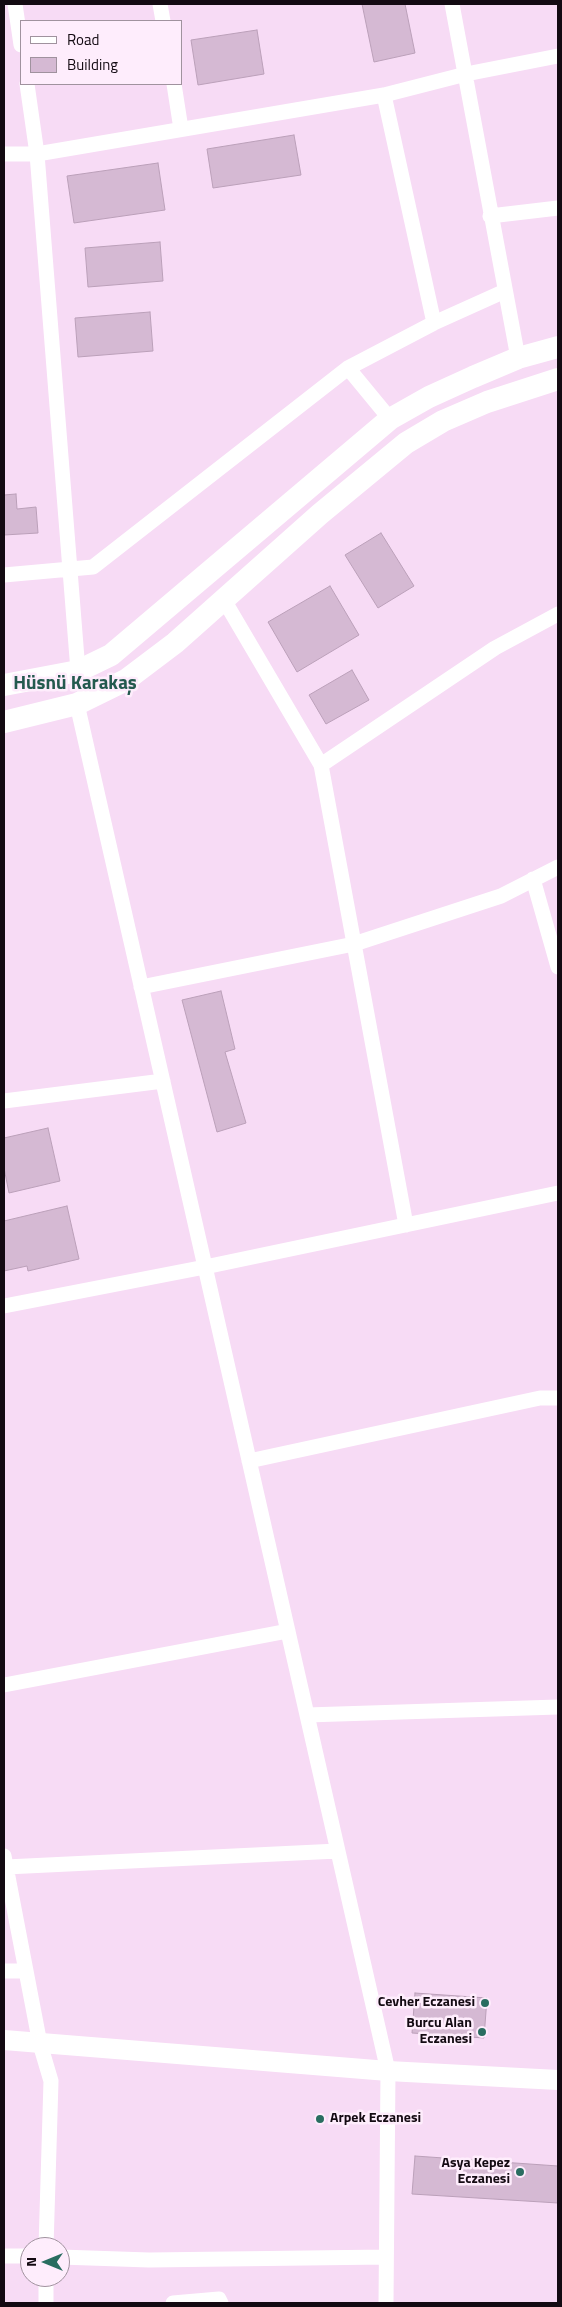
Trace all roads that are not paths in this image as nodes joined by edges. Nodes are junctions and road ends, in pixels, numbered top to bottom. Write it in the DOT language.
graph roads {
  1 [pos="15,4"];
  2 [pos="160,4"];
  3 [pos="452,4"];
  4 [pos="163,20"];
  5 [pos="20,38"];
  6 [pos="558,56"];
  7 [pos="466,74"];
  8 [pos="27,85"];
  9 [pos="174,85"];
  10 [pos="384,95"];
  11 [pos="181,129"];
  12 [pos="4,154"];
  13 [pos="37,154"];
  14 [pos="558,208"];
  15 [pos="490,216"];
  16 [pos="505,291"];
  17 [pos="434,323"];
  18 [pos="558,346"];
  19 [pos="518,358"];
  20 [pos="348,368"];
  21 [pos="558,379"];
  22 [pos="390,419"];
  23 [pos="69,570"];
  24 [pos="4,575"];
  25 [pos="224,600"];
  26 [pos="558,614"];
  27 [pos="78,671"];
  28 [pos="4,686"];
  29 [pos="77,704"];
  30 [pos="4,722"];
  31 [pos="321,765"];
  32 [pos="558,866"];
  33 [pos="533,879"];
  34 [pos="354,944"];
  35 [pos="558,967"];
  36 [pos="141,987"];
  37 [pos="163,1081"];
  38 [pos="4,1100"];
  39 [pos="558,1193"];
  40 [pos="406,1225"];
  41 [pos="205,1268"];
  42 [pos="4,1306"];
  43 [pos="558,1398"];
  44 [pos="249,1461"];
  45 [pos="288,1631"];
  46 [pos="4,1685"];
  47 [pos="558,1707"];
  48 [pos="307,1715"];
  49 [pos="338,1851"];
  50 [pos="5,1861"];
  51 [pos="4,1971"];
  52 [pos="26,1972"];
  53 [pos="4,2040"];
  54 [pos="40,2044"];
  55 [pos="388,2071"];
  56 [pos="558,2080"];
  57 [pos="46,2237"];
  58 [pos="4,2256"];
  59 [pos="20,2256"];
  60 [pos="70,2257"];
  61 [pos="386,2257"];
  62 [pos="46,2287"];
  63 [pos="46,2303"];
  64 [pos="173,2303"];
  65 [pos="221,2303"];
  66 [pos="386,2303"];
  1 -- 5 [label="street"];
  2 -- 4 [label="street"];
  3 -- 7 [label="street"];
  6 -- 7 [label="street"];
  7 -- 10 [label="street"];
  7 -- 15 [label="street"];
  8 -- 13 [label="street"];
  9 -- 11 [label="street"];
  10 -- 11 [label="street"];
  10 -- 17 [label="street"];
  11 -- 13 [label="street"];
  12 -- 13 [label="street"];
  13 -- 23 [label="street"];
  14 -- 15 [label="street"];
  15 -- 16 [label="street"];
  16 -- 17 [label="street"];
  16 -- 19 [label="street"];
  17 -- 20 [label="street"];
  18 -- 19 [label="main road"];
  19 -- 22 [label="main road"];
  20 -- 22 [label="street"];
  20 -- 23 [label="street"];
  21 -- 25 [label="main road"];
  22 -- 27 [label="main road"];
  23 -- 24 [label="street"];
  23 -- 27 [label="street"];
  25 -- 29 [label="main road"];
  25 -- 31 [label="street"];
  26 -- 31 [label="street"];
  27 -- 28 [label="main road"];
  29 -- 30 [label="main road"];
  29 -- 36 [label="street"];
  31 -- 34 [label="street"];
  32 -- 33 [label="street"];
  33 -- 34 [label="street"];
  33 -- 35 [label="street"];
  34 -- 36 [label="street"];
  34 -- 40 [label="street"];
  36 -- 37 [label="street"];
  37 -- 38 [label="street"];
  37 -- 41 [label="street"];
  39 -- 40 [label="street"];
  40 -- 41 [label="street"];
  41 -- 42 [label="street"];
  41 -- 44 [label="street"];
  43 -- 44 [label="street"];
  44 -- 45 [label="street"];
  45 -- 46 [label="street"];
  45 -- 48 [label="street"];
  47 -- 48 [label="street"];
  48 -- 49 [label="street"];
  49 -- 50 [label="street"];
  49 -- 55 [label="street"];
  50 -- 52 [label="street"];
  51 -- 52 [label="street"];
  52 -- 54 [label="street"];
  53 -- 54 [label="street"];
  54 -- 55 [label="street"];
  54 -- 57 [label="street"];
  55 -- 56 [label="street"];
  55 -- 61 [label="street"];
  58 -- 59 [label="street"];
  60 -- 61 [label="street"];
  61 -- 66 [label="street"];
  62 -- 63 [label="street"];
  64 -- 65 [label="street"];
}
